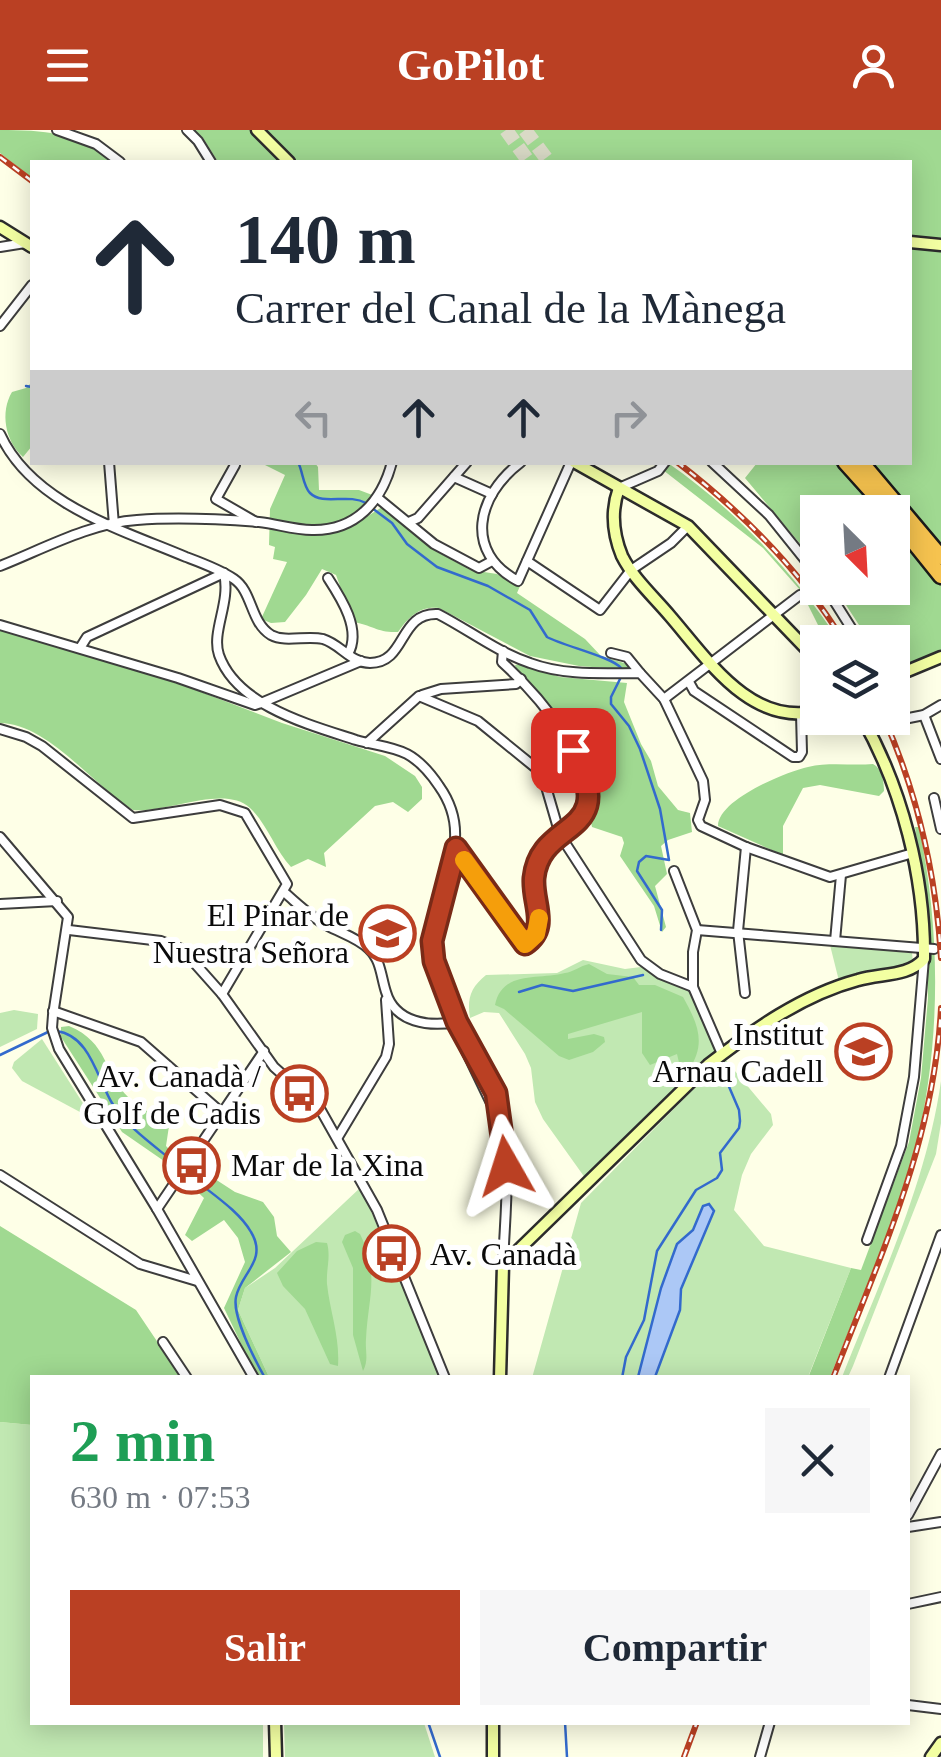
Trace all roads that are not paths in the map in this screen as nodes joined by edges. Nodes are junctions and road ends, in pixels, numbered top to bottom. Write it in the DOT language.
graph roads {
  1 [pos="58,130"];
  2 [pos="187,130"];
  3 [pos="257,130"];
  4 [pos="117,160"];
  5 [pos="211,160"];
  6 [pos="287,160"];
  7 [pos="0,227"];
  8 [pos="912,242"];
  9 [pos="29,245"];
  10 [pos="941,245"];
  11 [pos="0,247"];
  12 [pos="30,288"];
  13 [pos="0,326"];
  14 [pos="0,434"];
  15 [pos="109,465"];
  16 [pos="235,465"];
  17 [pos="391,465"];
  18 [pos="464,465"];
  19 [pos="518,465"];
  20 [pos="571,465"];
  21 [pos="577,465"];
  22 [pos="663,465"];
  23 [pos="715,465"];
  24 [pos="848,465"];
  25 [pos="864,465"];
  26 [pos="454,477"];
  27 [pos="619,488"];
  28 [pos="492,494"];
  29 [pos="874,495"];
  30 [pos="373,504"];
  31 [pos="256,522"];
  32 [pos="409,522"];
  33 [pos="114,525"];
  34 [pos="688,526"];
  35 [pos="910,538"];
  36 [pos="800,554"];
  37 [pos="941,558"];
  38 [pos="492,561"];
  39 [pos="526,561"];
  40 [pos="0,566"];
  41 [pos="631,570"];
  42 [pos="224,573"];
  43 [pos="941,576"];
  44 [pos="328,578"];
  45 [pos="800,595"];
  46 [pos="773,617"];
  47 [pos="0,625"];
  48 [pos="800,644"];
  49 [pos="80,648"];
  50 [pos="503,651"];
  51 [pos="611,653"];
  52 [pos="348,654"];
  53 [pos="941,658"];
  54 [pos="361,661"];
  55 [pos="711,664"];
  56 [pos="910,670"];
  57 [pos="640,672"];
  58 [pos="521,679"];
  59 [pos="689,682"];
  60 [pos="422,696"];
  61 [pos="664,699"];
  62 [pos="260,703"];
  63 [pos="941,705"];
  64 [pos="800,714"];
  65 [pos="924,715"];
  66 [pos="910,718"];
  67 [pos="0,729"];
  68 [pos="802,735"];
  69 [pos="870,735"];
  70 [pos="366,743"];
  71 [pos="941,759"];
  72 [pos="934,798"];
  73 [pos="941,829"];
  74 [pos="560,835"];
  75 [pos="2,841"];
  76 [pos="456,848"];
  77 [pos="746,848"];
  78 [pos="913,853"];
  79 [pos="674,870"];
  80 [pos="841,875"];
  81 [pos="284,893"];
  82 [pos="57,901"];
  83 [pos="0,904"];
  84 [pos="69,926"];
  85 [pos="697,930"];
  86 [pos="738,931"];
  87 [pos="835,941"];
  88 [pos="927,952"];
  89 [pos="693,987"];
  90 [pos="746,993"];
  91 [pos="222,994"];
  92 [pos="386,995"];
  93 [pos="53,1011"];
  94 [pos="457,1022"];
  95 [pos="264,1051"];
  96 [pos="722,1054"];
  97 [pos="222,1113"];
  98 [pos="338,1137"];
  99 [pos="0,1175"];
  100 [pos="157,1209"];
  101 [pos="941,1235"];
  102 [pos="867,1240"];
  103 [pos="503,1265"];
  104 [pos="198,1281"];
  105 [pos="163,1342"];
  106 [pos="185,1375"];
  107 [pos="252,1375"];
  108 [pos="444,1375"];
  109 [pos="500,1375"];
  110 [pos="890,1375"];
  111 [pos="941,1454"];
  112 [pos="910,1511"];
  113 [pos="941,1522"];
  114 [pos="910,1528"];
  115 [pos="941,1598"];
  116 [pos="910,1606"];
  117 [pos="910,1705"];
  118 [pos="941,1709"];
  119 [pos="276,1725"];
  120 [pos="493,1725"];
  121 [pos="769,1725"];
  122 [pos="941,1742"];
  123 [pos="276,1757"];
  124 [pos="494,1757"];
  125 [pos="760,1757"];
  126 [pos="931,1757"];
  1 -- 4 [label="street"];
  2 -- 5 [label="street"];
  3 -- 6 [label="street"];
  7 -- 9 [label="street"];
  8 -- 10 [label="street"];
  9 -- 11 [label="street"];
  12 -- 13 [label="street"];
  14 -- 33 [label="street"];
  15 -- 33 [label="street"];
  16 -- 31 [label="street"];
  17 -- 30 [label="street"];
  18 -- 26 [label="street"];
  19 -- 28 [label="street"];
  20 -- 39 [label="street"];
  21 -- 27 [label="street"];
  22 -- 27 [label="street"];
  23 -- 36 [label="street"];
  24 -- 29 [label="highway"];
  25 -- 37 [label="highway"];
  26 -- 28 [label="street"];
  26 -- 32 [label="street"];
  27 -- 34 [label="street"];
  27 -- 41 [label="street"];
  28 -- 38 [label="street"];
  30 -- 31 [label="street"];
  30 -- 32 [label="street"];
  31 -- 33 [label="street"];
  32 -- 38 [label="street"];
  33 -- 40 [label="street"];
  33 -- 42 [label="street"];
  34 -- 41 [label="street"];
  34 -- 46 [label="street"];
  35 -- 43 [label="highway"];
  38 -- 39 [label="street"];
  39 -- 41 [label="street"];
  41 -- 55 [label="street"];
  42 -- 49 [label="street"];
  42 -- 52 [label="street"];
  42 -- 62 [label="street"];
  44 -- 52 [label="street"];
  45 -- 46 [label="street"];
  46 -- 48 [label="street"];
  46 -- 55 [label="street"];
  47 -- 49 [label="street"];
  49 -- 62 [label="street"];
  50 -- 54 [label="street"];
  50 -- 57 [label="street"];
  50 -- 58 [label="street"];
  51 -- 57 [label="street"];
  52 -- 54 [label="street"];
  53 -- 56 [label="street"];
  54 -- 62 [label="street"];
  55 -- 59 [label="street"];
  55 -- 64 [label="street"];
  57 -- 61 [label="street"];
  58 -- 60 [label="street"];
  58 -- 74 [label="street"];
  59 -- 61 [label="street"];
  59 -- 68 [label="street"];
  60 -- 70 [label="street"];
  60 -- 74 [label="street"];
  61 -- 77 [label="street"];
  62 -- 70 [label="street"];
  63 -- 65 [label="street"];
  65 -- 66 [label="street"];
  65 -- 71 [label="street"];
  67 -- 81 [label="street"];
  69 -- 78 [label="street"];
  70 -- 76 [label="street"];
  72 -- 73 [label="street"];
  74 -- 76 [label="street"];
  74 -- 89 [label="street"];
  75 -- 82 [label="street"];
  76 -- 94 [label="street"];
  77 -- 80 [label="street"];
  77 -- 86 [label="street"];
  78 -- 80 [label="street"];
  78 -- 88 [label="street"];
  79 -- 85 [label="street"];
  80 -- 87 [label="street"];
  81 -- 91 [label="street"];
  81 -- 92 [label="street"];
  82 -- 83 [label="street"];
  82 -- 84 [label="street"];
  84 -- 91 [label="street"];
  84 -- 93 [label="street"];
  85 -- 86 [label="street"];
  85 -- 89 [label="street"];
  86 -- 87 [label="street"];
  86 -- 90 [label="street"];
  87 -- 88 [label="street"];
  88 -- 96 [label="street"];
  88 -- 102 [label="street"];
  89 -- 96 [label="street"];
  91 -- 95 [label="street"];
  92 -- 94 [label="street"];
  92 -- 98 [label="street"];
  93 -- 97 [label="street"];
  93 -- 100 [label="street"];
  94 -- 103 [label="street"];
  95 -- 97 [label="street"];
  95 -- 98 [label="street"];
  96 -- 103 [label="street"];
  97 -- 100 [label="street"];
  98 -- 108 [label="street"];
  99 -- 104 [label="street"];
  100 -- 104 [label="street"];
  101 -- 110 [label="street"];
  103 -- 109 [label="street"];
  104 -- 107 [label="street"];
  105 -- 106 [label="street"];
  111 -- 112 [label="street"];
  113 -- 114 [label="street"];
  115 -- 116 [label="street"];
  117 -- 118 [label="street"];
  119 -- 123 [label="street"];
  120 -- 124 [label="street"];
  121 -- 125 [label="street"];
  122 -- 126 [label="street"];
}
